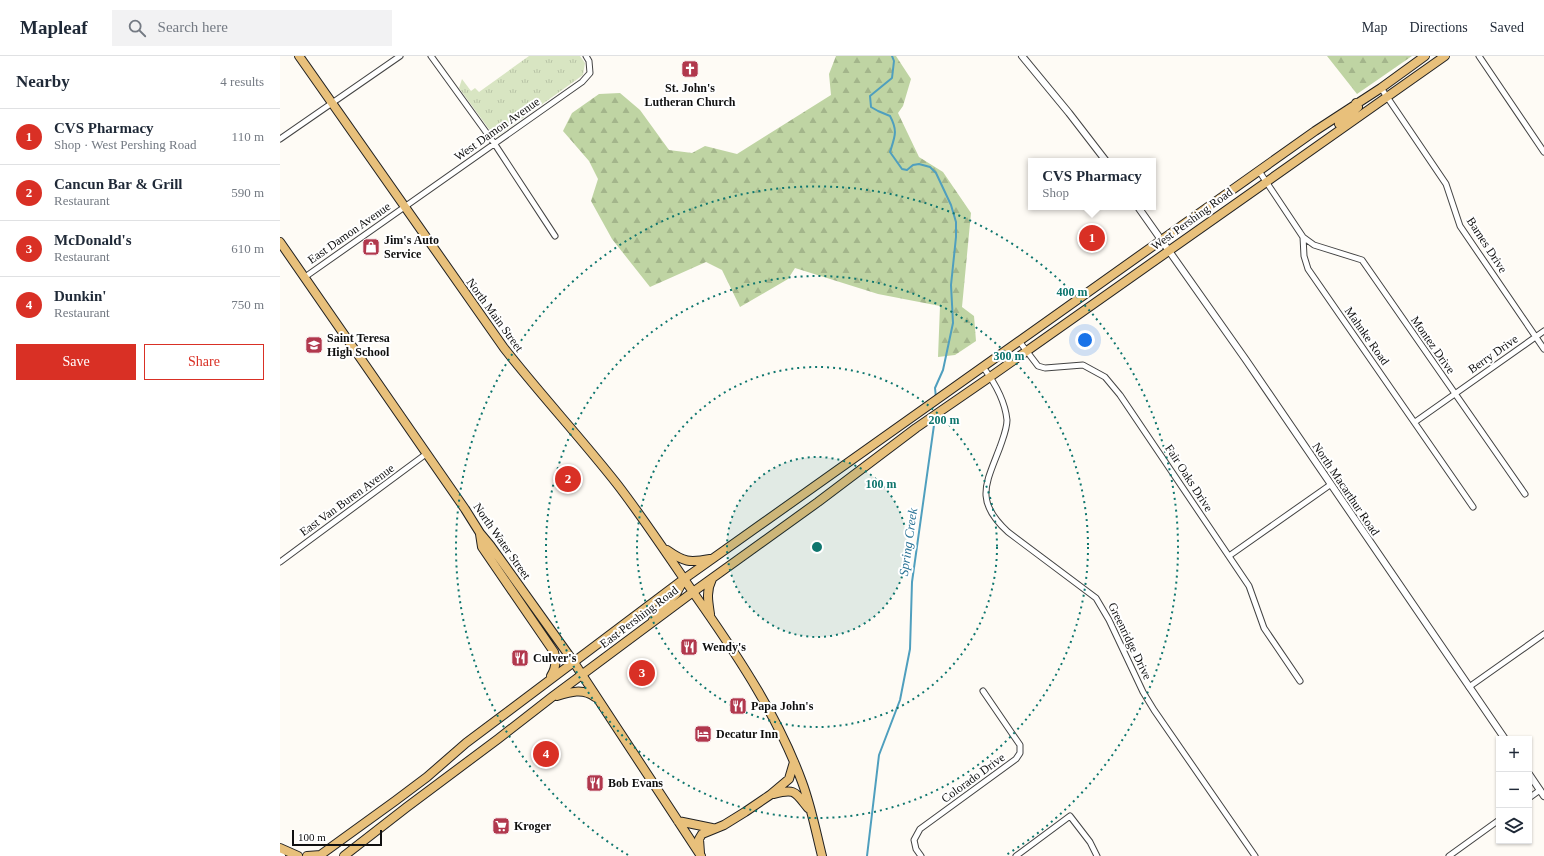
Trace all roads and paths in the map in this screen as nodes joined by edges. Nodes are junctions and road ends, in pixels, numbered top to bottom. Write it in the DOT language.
graph roads {
  1 [pos="299,56"];
  2 [pos="400,56"];
  3 [pos="431,56"];
  4 [pos="1022,56"];
  5 [pos="1426,56"];
  6 [pos="1445,56"];
  7 [pos="1479,56"];
  8 [pos="588,58"];
  9 [pos="1381,88"];
  10 [pos="1387,96"];
  11 [pos="332,102"];
  12 [pos="1356,103"];
  13 [pos="280,139"];
  14 [pos="494,143"];
  15 [pos="1310,150"];
  16 [pos="1544,152"];
  17 [pos="1104,158"];
  18 [pos="1258,171"];
  19 [pos="1266,182"];
  20 [pos="404,206"];
  21 [pos="1140,210"];
  22 [pos="555,236"];
  23 [pos="1303,237"];
  24 [pos="1162,240"];
  25 [pos="280,242"];
  26 [pos="1169,250"];
  27 [pos="305,277"];
  28 [pos="1544,331"];
  29 [pos="1536,337"];
  30 [pos="1019,341"];
  31 [pos="1544,348"];
  32 [pos="1026,351"];
  33 [pos="983,367"];
  34 [pos="990,377"];
  35 [pos="1455,394"];
  36 [pos="953,402"];
  37 [pos="1415,422"];
  38 [pos="426,454"];
  39 [pos="1330,485"];
  40 [pos="1525,494"];
  41 [pos="1473,507"];
  42 [pos="480,533"];
  43 [pos="663,548"];
  44 [pos="1228,556"];
  45 [pos="712,558"];
  46 [pos="280,562"];
  47 [pos="712,578"];
  48 [pos="684,579"];
  49 [pos="693,592"];
  50 [pos="710,617"];
  51 [pos="651,624"];
  52 [pos="1544,634"];
  53 [pos="573,661"];
  54 [pos="582,675"];
  55 [pos="549,680"];
  56 [pos="1300,681"];
  57 [pos="1469,687"];
  58 [pos="983,691"];
  59 [pos="552,697"];
  60 [pos="599,700"];
  61 [pos="1503,736"];
  62 [pos="794,762"];
  63 [pos="1532,778"];
  64 [pos="1540,790"];
  65 [pos="770,795"];
  66 [pos="1532,796"];
  67 [pos="1544,796"];
  68 [pos="810,810"];
  69 [pos="678,821"];
  70 [pos="1496,822"];
  71 [pos="713,828"];
  72 [pos="280,848"];
  73 [pos="280,853"];
  74 [pos="320,855"];
  75 [pos="282,856"];
  76 [pos="298,856"];
  77 [pos="308,856"];
  78 [pos="344,856"];
  79 [pos="701,856"];
  80 [pos="822,856"];
  81 [pos="921,856"];
  82 [pos="1016,856"];
  83 [pos="1097,856"];
  84 [pos="1255,856"];
  85 [pos="1449,856"];
  1 -- 11 [label="main road, North Main Street"];
  2 -- 11 [label="street"];
  3 -- 14 [label="street"];
  4 -- 17 [label="street"];
  5 -- 9 [label="main road, West Pershing Road"];
  6 -- 10 [label="main road, West Pershing Road"];
  7 -- 16 [label="street"];
  8 -- 14 [label="street, West Damon Avenue"];
  9 -- 10 [label="street, Barnes Drive"];
  9 -- 12 [label="main road, West Pershing Road"];
  10 -- 15 [label="main road, West Pershing Road"];
  10 -- 29 [label="street, Barnes Drive"];
  11 -- 13 [label="street"];
  11 -- 20 [label="main road, North Main Street"];
  12 -- 15 [label="main road"];
  12 -- 18 [label="main road, West Pershing Road"];
  14 -- 20 [label="street, West Damon Avenue"];
  14 -- 22 [label="street"];
  15 -- 19 [label="main road, West Pershing Road"];
  18 -- 19 [label="street"];
  18 -- 24 [label="main road, West Pershing Road"];
  19 -- 23 [label="street"];
  19 -- 26 [label="main road, West Pershing Road"];
  20 -- 27 [label="street, East Damon Avenue"];
  20 -- 43 [label="main road, North Main Street"];
  21 -- 24 [label="street, North Macarthur Road"];
  23 -- 35 [label="street, Montez Drive"];
  23 -- 37 [label="street, Mahnke Road"];
  24 -- 26 [label="street, North Macarthur Road"];
  24 -- 30 [label="main road, West Pershing Road"];
  25 -- 27 [label="main road, North Water Street"];
  26 -- 32 [label="main road, West Pershing Road"];
  26 -- 39 [label="street, North Macarthur Road"];
  27 -- 38 [label="main road, North Water Street"];
  28 -- 29 [label="street, Berry Drive"];
  29 -- 31 [label="street, Barnes Drive"];
  29 -- 35 [label="street, Berry Drive"];
  30 -- 32 [label="street, Fair Oaks Drive"];
  30 -- 33 [label="main road, West Pershing Road"];
  32 -- 34 [label="main road, West Pershing Road"];
  32 -- 44 [label="street, Fair Oaks Drive"];
  33 -- 34 [label="street, Greenridge Drive"];
  33 -- 45 [label="main road, West Pershing Road"];
  34 -- 36 [label="main road, West Pershing Road"];
  34 -- 84 [label="street, Greenridge Drive"];
  35 -- 37 [label="street, Berry Drive"];
  35 -- 40 [label="street, Montez Drive"];
  36 -- 47 [label="main road, East Pershing Road"];
  37 -- 41 [label="street, Mahnke Road"];
  38 -- 42 [label="main road, North Water Street"];
  38 -- 46 [label="street, East Van Buren Avenue"];
  39 -- 44 [label="street"];
  39 -- 57 [label="street, North Macarthur Road"];
  42 -- 53 [label="main road, North Water Street"];
  42 -- 55 [label="main road"];
  43 -- 45 [label="main road"];
  43 -- 48 [label="main road, North Main Street"];
  44 -- 56 [label="street, Fair Oaks Drive"];
  45 -- 48 [label="main road, West Pershing Road"];
  47 -- 49 [label="main road, East Pershing Road"];
  47 -- 50 [label="main road"];
  48 -- 49 [label="main road, North Main Street"];
  48 -- 51 [label="main road"];
  48 -- 53 [label="main road, West Pershing Road"];
  49 -- 50 [label="main road, North Main Street"];
  49 -- 51 [label="main road, East Pershing Road"];
  50 -- 62 [label="main road, North Main Street"];
  51 -- 54 [label="main road, East Pershing Road"];
  52 -- 57 [label="street"];
  53 -- 54 [label="main road, North Water Street"];
  53 -- 55 [label="main road, West Pershing Road"];
  54 -- 59 [label="main road, East Pershing Road"];
  54 -- 60 [label="main road, North Water Street"];
  55 -- 74 [label="main road, West Pershing Road"];
  57 -- 61 [label="street, North Macarthur Road"];
  58 -- 81 [label="street, Colorado Drive"];
  59 -- 60 [label="main road"];
  59 -- 78 [label="main road, East Pershing Road"];
  60 -- 69 [label="main road, North Water Street"];
  62 -- 65 [label="main road"];
  62 -- 68 [label="main road, North Main Street"];
  63 -- 64 [label="street"];
  64 -- 66 [label="street"];
  64 -- 67 [label="street"];
  65 -- 68 [label="main road"];
  65 -- 71 [label="main road"];
  68 -- 80 [label="main road, North Main Street"];
  69 -- 71 [label="main road"];
  69 -- 79 [label="main road, North Water Street"];
  70 -- 85 [label="street"];
  71 -- 79 [label="main road"];
  72 -- 76 [label="main road"];
  73 -- 75 [label="street"];
  74 -- 77 [label="main road"];
  82 -- 83 [label="street"];
}
